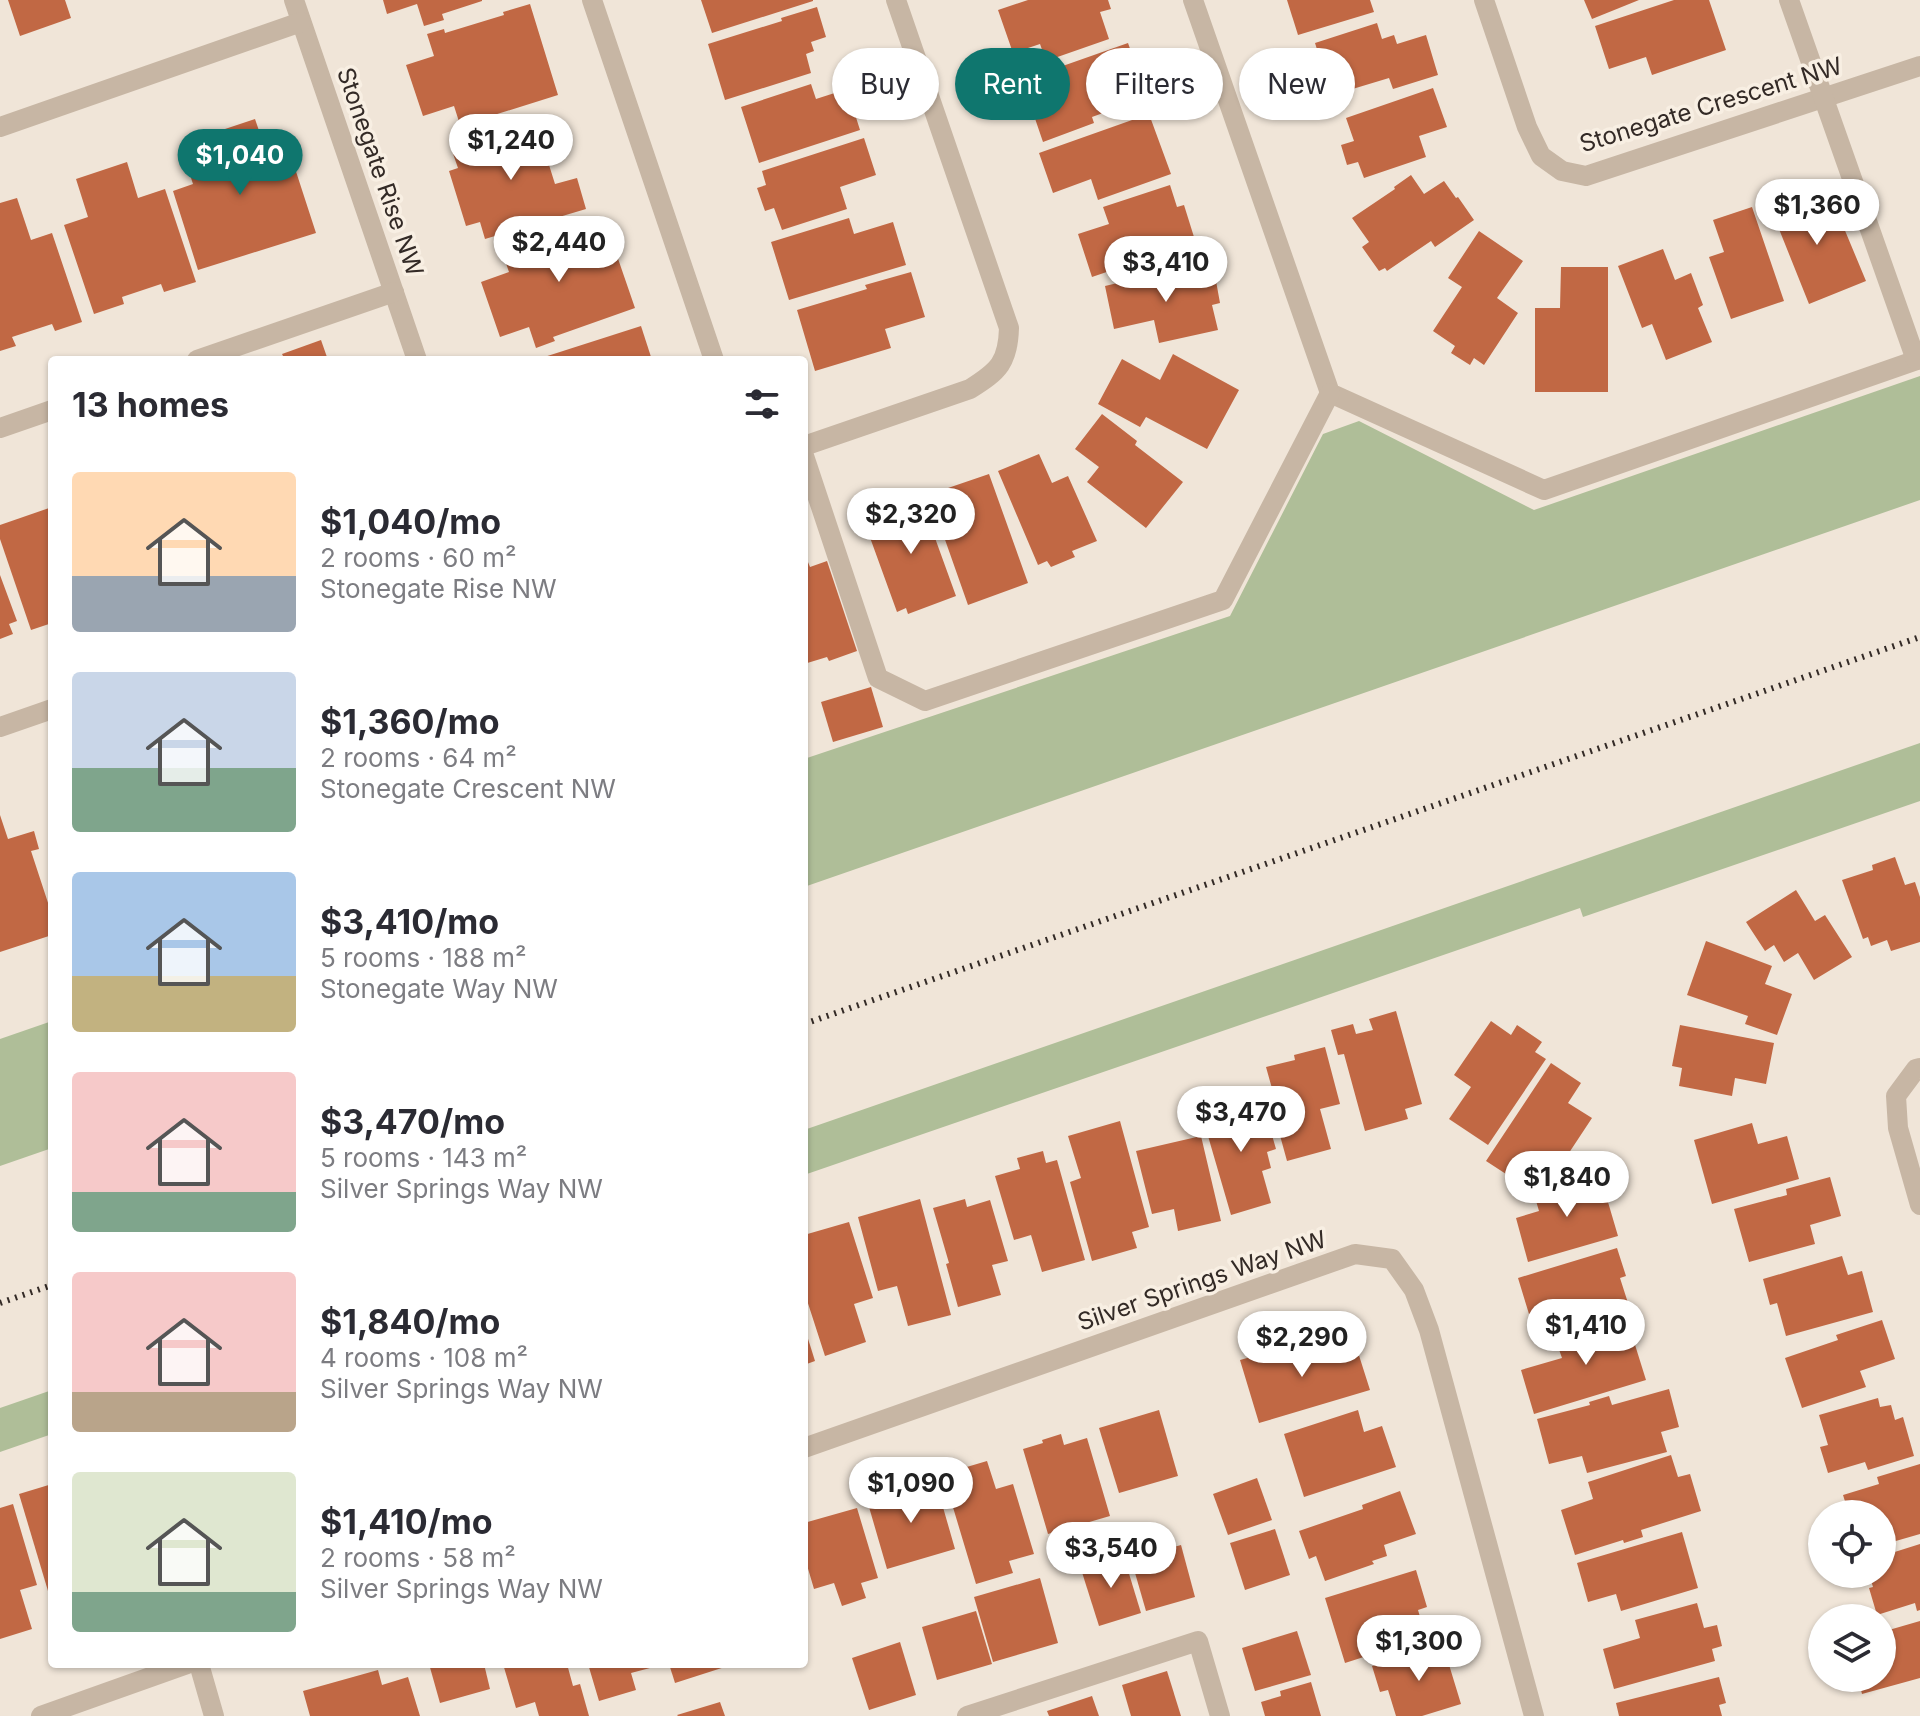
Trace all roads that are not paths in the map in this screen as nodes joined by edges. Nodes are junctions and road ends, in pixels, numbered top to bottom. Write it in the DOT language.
graph roads {
  1 [pos="294,0"];
  2 [pos="592,0"];
  3 [pos="896,0"];
  4 [pos="1193,0"];
  5 [pos="1484,0"];
  6 [pos="1789,0"];
  7 [pos="301,22"];
  8 [pos="1920,66"];
  9 [pos="1823,98"];
  10 [pos="0,127"];
  11 [pos="394,292"];
  12 [pos="209,356"];
  13 [pos="416,356"];
  14 [pos="713,356"];
  15 [pos="1918,360"];
  16 [pos="1330,393"];
  17 [pos="48,411"];
  18 [pos="0,428"];
  19 [pos="808,445"];
  20 [pos="808,468"];
  21 [pos="48,710"];
  22 [pos="0,727"];
  23 [pos="1920,1068"];
  24 [pos="1920,1205"];
  25 [pos="808,1447"];
  26 [pos="176,1668"];
  27 [pos="200,1668"];
  28 [pos="41,1716"];
  29 [pos="214,1716"];
  30 [pos="967,1716"];
  31 [pos="1220,1716"];
  32 [pos="1534,1716"];
  1 -- 7 [label="street, Stonegate Rise NW"];
  2 -- 14 [label="street"];
  3 -- 19 [label="street"];
  4 -- 16 [label="street"];
  5 -- 9 [label="street, Stonegate Crescent NW"];
  6 -- 9 [label="street"];
  7 -- 10 [label="street"];
  7 -- 11 [label="street, Stonegate Rise NW"];
  8 -- 9 [label="street, Stonegate Crescent NW"];
  9 -- 15 [label="street"];
  11 -- 12 [label="street"];
  11 -- 13 [label="street, Stonegate Rise NW"];
  15 -- 16 [label="street"];
  16 -- 20 [label="street"];
  17 -- 18 [label="street"];
  21 -- 22 [label="street"];
  23 -- 24 [label="street"];
  25 -- 32 [label="street, Silver Springs Way NW"];
  26 -- 28 [label="street"];
  27 -- 29 [label="street"];
  30 -- 31 [label="street"];
}
